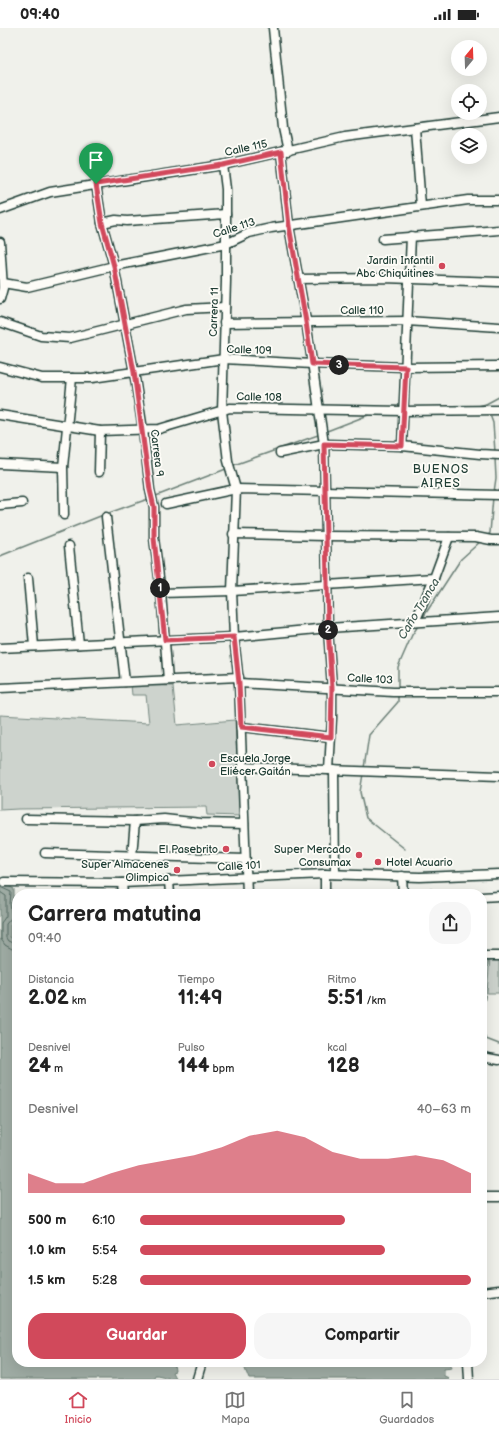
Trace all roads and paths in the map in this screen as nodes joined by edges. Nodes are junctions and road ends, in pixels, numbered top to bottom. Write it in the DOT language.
graph roads {
  1 [pos="273,28"];
  2 [pos="499,118"];
  3 [pos="415,128"];
  4 [pos="284,152"];
  5 [pos="223,165"];
  6 [pos="96,184"];
  7 [pos="499,200"];
  8 [pos="421,206"];
  9 [pos="0,210"];
  10 [pos="226,214"];
  11 [pos="102,223"];
  12 [pos="289,226"];
  13 [pos="499,230"];
  14 [pos="411,236"];
  15 [pos="383,239"];
  16 [pos="0,242"];
  17 [pos="226,244"];
  18 [pos="114,266"];
  19 [pos="2,278"];
  20 [pos="298,279"];
  21 [pos="409,279"];
  22 [pos="499,282"];
  23 [pos="0,299"];
  24 [pos="224,307"];
  25 [pos="407,321"];
  26 [pos="0,322"];
  27 [pos="306,322"];
  28 [pos="224,323"];
  29 [pos="124,325"];
  30 [pos="499,327"];
  31 [pos="224,359"];
  32 [pos="312,364"];
  33 [pos="499,366"];
  34 [pos="0,367"];
  35 [pos="406,367"];
  36 [pos="134,372"];
  37 [pos="72,378"];
  38 [pos="318,409"];
  39 [pos="222,410"];
  40 [pos="493,410"];
  41 [pos="403,411"];
  42 [pos="0,415"];
  43 [pos="67,427"];
  44 [pos="143,430"];
  45 [pos="100,432"];
  46 [pos="324,444"];
  47 [pos="402,446"];
  48 [pos="280,453"];
  49 [pos="495,454"];
  50 [pos="0,464"];
  51 [pos="63,467"];
  52 [pos="99,472"];
  53 [pos="236,489"];
  54 [pos="325,491"];
  55 [pos="495,495"];
  56 [pos="22,503"];
  57 [pos="166,504"];
  58 [pos="0,505"];
  59 [pos="64,515"];
  60 [pos="106,517"];
  61 [pos="233,534"];
  62 [pos="325,536"];
  63 [pos="449,537"];
  64 [pos="495,540"];
  65 [pos="69,546"];
  66 [pos="28,578"];
  67 [pos="434,578"];
  68 [pos="327,585"];
  69 [pos="232,591"];
  70 [pos="161,594"];
  71 [pos="499,617"];
  72 [pos="416,622"];
  73 [pos="328,628"];
  74 [pos="234,637"];
  75 [pos="165,640"];
  76 [pos="121,642"];
  77 [pos="78,644"];
  78 [pos="34,646"];
  79 [pos="0,648"];
  80 [pos="168,680"];
  81 [pos="239,680"];
  82 [pos="124,682"];
  83 [pos="0,688"];
  84 [pos="332,688"];
  85 [pos="499,692"];
  86 [pos="241,727"];
  87 [pos="331,737"];
  88 [pos="242,767"];
  89 [pos="331,770"];
  90 [pos="499,776"];
  91 [pos="26,819"];
  92 [pos="135,821"];
  93 [pos="244,824"];
  94 [pos="45,854"];
  95 [pos="132,856"];
  96 [pos="245,859"];
  97 [pos="325,874"];
  98 [pos="335,874"];
  99 [pos="499,874"];
  100 [pos="402,876"];
  101 [pos="246,877"];
  102 [pos="169,881"];
  103 [pos="4,882"];
  104 [pos="122,883"];
  105 [pos="122,889"];
  106 [pos="170,889"];
  107 [pos="247,889"];
  108 [pos="325,889"];
  109 [pos="403,889"];
  110 [pos="499,896"];
  111 [pos="487,897"];
  112 [pos="487,956"];
  113 [pos="499,956"];
  114 [pos="487,1058"];
  115 [pos="499,1060"];
  116 [pos="487,1197"];
  117 [pos="499,1197"];
  118 [pos="499,1290"];
  119 [pos="487,1291"];
  120 [pos="201,1367"];
  121 [pos="468,1367"];
  122 [pos="197,1379"];
  123 [pos="469,1379"];
  1 -- 4 [label="street"];
  2 -- 3 [label="street, Calle 115"];
  3 -- 4 [label="street, Calle 115"];
  3 -- 8 [label="street"];
  4 -- 5 [label="street, Calle 115"];
  4 -- 12 [label="street"];
  5 -- 6 [label="street, Calle 115"];
  5 -- 10 [label="street, Carrera 11"];
  6 -- 9 [label="street, Calle 115"];
  6 -- 11 [label="street, Carrera 9"];
  7 -- 8 [label="street, Calle 113"];
  8 -- 12 [label="street, Calle 113"];
  10 -- 11 [label="street"];
  10 -- 17 [label="street, Carrera 11"];
  11 -- 18 [label="street, Carrera 9"];
  12 -- 17 [label="street, Calle 113"];
  12 -- 20 [label="street"];
  13 -- 14 [label="street"];
  14 -- 15 [label="street"];
  14 -- 21 [label="street"];
  16 -- 19 [label="street"];
  17 -- 18 [label="street, Calle 113"];
  17 -- 24 [label="street, Carrera 11"];
  18 -- 19 [label="street, Calle 113"];
  18 -- 29 [label="street, Carrera 9"];
  19 -- 23 [label="street"];
  20 -- 21 [label="street"];
  20 -- 27 [label="street"];
  21 -- 22 [label="street"];
  21 -- 25 [label="street"];
  24 -- 28 [label="street, Carrera 11"];
  24 -- 29 [label="street"];
  25 -- 27 [label="street, Calle 110"];
  25 -- 30 [label="street, Calle 110"];
  25 -- 35 [label="street"];
  26 -- 29 [label="street"];
  27 -- 28 [label="street, Calle 110"];
  27 -- 32 [label="street"];
  28 -- 31 [label="street, Carrera 11"];
  29 -- 36 [label="street, Carrera 9"];
  31 -- 32 [label="street, Calle 109"];
  31 -- 36 [label="street, Calle 109"];
  31 -- 39 [label="street, Carrera 11"];
  32 -- 35 [label="street, Calle 109"];
  32 -- 38 [label="street"];
  33 -- 35 [label="street, Calle 109"];
  34 -- 37 [label="street, Calle 109"];
  35 -- 41 [label="street"];
  36 -- 37 [label="street, Calle 109"];
  36 -- 44 [label="street, Carrera 9"];
  37 -- 43 [label="street"];
  38 -- 39 [label="street, Calle 108"];
  38 -- 41 [label="street, Calle 108"];
  38 -- 46 [label="street"];
  39 -- 44 [label="street, Calle 108"];
  39 -- 53 [label="street, Carrera 11"];
  40 -- 41 [label="street, Calle 108"];
  41 -- 47 [label="street"];
  42 -- 43 [label="street, Calle 108"];
  43 -- 45 [label="street, Calle 108"];
  43 -- 51 [label="street"];
  44 -- 45 [label="street, Calle 108"];
  44 -- 70 [label="street, Carrera 9"];
  45 -- 52 [label="street"];
  46 -- 47 [label="street"];
  46 -- 48 [label="street"];
  46 -- 54 [label="street"];
  47 -- 49 [label="street"];
  50 -- 51 [label="street"];
  51 -- 59 [label="street"];
  53 -- 54 [label="street"];
  53 -- 57 [label="street"];
  53 -- 61 [label="street, Carrera 11"];
  54 -- 55 [label="street"];
  54 -- 62 [label="street"];
  56 -- 58 [label="street"];
  60 -- 76 [label="street"];
  61 -- 62 [label="street"];
  61 -- 69 [label="street, Carrera 11"];
  62 -- 63 [label="street"];
  62 -- 68 [label="street"];
  63 -- 64 [label="street"];
  63 -- 67 [label="street"];
  65 -- 77 [label="street"];
  66 -- 78 [label="street"];
  67 -- 68 [label="street"];
  67 -- 72 [label="street"];
  68 -- 69 [label="street"];
  68 -- 73 [label="street"];
  69 -- 70 [label="street"];
  69 -- 74 [label="street, Carrera 11"];
  70 -- 75 [label="street, Carrera 9"];
  71 -- 72 [label="street"];
  72 -- 73 [label="street"];
  73 -- 74 [label="street"];
  73 -- 84 [label="street"];
  74 -- 75 [label="street"];
  74 -- 81 [label="street, Carrera 11"];
  75 -- 76 [label="street"];
  75 -- 80 [label="street, Carrera 9"];
  76 -- 77 [label="street"];
  76 -- 82 [label="street"];
  77 -- 78 [label="street"];
  78 -- 79 [label="street"];
  80 -- 81 [label="street, Calle 103"];
  80 -- 82 [label="street, Calle 103"];
  81 -- 84 [label="street, Calle 103"];
  81 -- 86 [label="street, Carrera 11"];
  82 -- 83 [label="street, Calle 103"];
  84 -- 85 [label="street, Calle 103"];
  84 -- 87 [label="street"];
  86 -- 87 [label="street"];
  86 -- 88 [label="street, Carrera 11"];
  87 -- 89 [label="street"];
  88 -- 89 [label="street"];
  88 -- 93 [label="street, Carrera 11"];
  89 -- 90 [label="street"];
  89 -- 98 [label="street"];
  91 -- 92 [label="street"];
  92 -- 93 [label="street"];
  92 -- 95 [label="street"];
  93 -- 96 [label="street, Carrera 11"];
  94 -- 95 [label="street"];
  95 -- 96 [label="street"];
  96 -- 101 [label="street, Carrera 11"];
  97 -- 98 [label="street, Calle 101"];
  97 -- 101 [label="street, Calle 101"];
  97 -- 108 [label="street"];
  98 -- 100 [label="street, Calle 101"];
  99 -- 100 [label="street, Calle 101"];
  100 -- 109 [label="street"];
  101 -- 102 [label="street, Calle 101"];
  101 -- 107 [label="street, Carrera 11"];
  102 -- 104 [label="street, Calle 101"];
  102 -- 106 [label="street"];
  103 -- 104 [label="street, Calle 101"];
  104 -- 105 [label="street"];
  110 -- 111 [label="street"];
  112 -- 113 [label="street"];
  114 -- 115 [label="street"];
  116 -- 117 [label="street"];
  118 -- 119 [label="street"];
  120 -- 122 [label="street"];
  121 -- 123 [label="street"];
}
